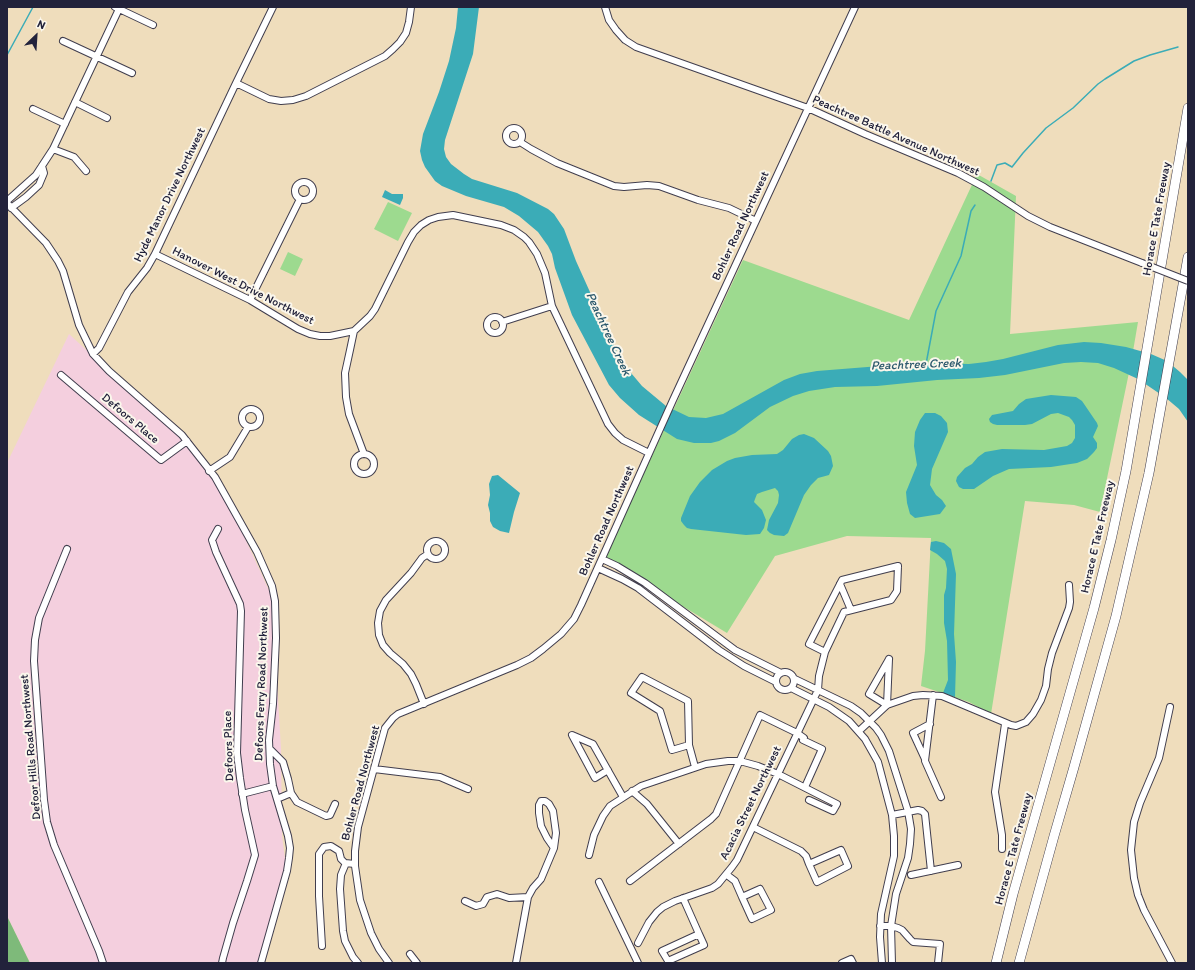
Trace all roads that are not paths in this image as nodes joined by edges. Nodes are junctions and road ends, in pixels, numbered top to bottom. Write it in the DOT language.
graph roads {
  1 [pos="273,7"];
  2 [pos="411,7"];
  3 [pos="612,7"];
  4 [pos="855,7"];
  5 [pos="117,8"];
  6 [pos="605,8"];
  7 [pos="153,25"];
  8 [pos="63,41"];
  9 [pos="97,56"];
  10 [pos="132,73"];
  11 [pos="236,83"];
  12 [pos="75,102"];
  13 [pos="808,108"];
  14 [pos="1188,108"];
  15 [pos="33,109"];
  16 [pos="107,118"];
  17 [pos="65,124"];
  18 [pos="520,142"];
  19 [pos="53,149"];
  20 [pos="42,166"];
  21 [pos="86,171"];
  22 [pos="300,199"];
  23 [pos="8,204"];
  24 [pos="756,221"];
  25 [pos="155,254"];
  26 [pos="1188,257"];
  27 [pos="1188,281"];
  28 [pos="250,300"];
  29 [pos="552,306"];
  30 [pos="502,322"];
  31 [pos="354,331"];
  32 [pos="93,354"];
  33 [pos="61,375"];
  34 [pos="248,427"];
  35 [pos="187,441"];
  36 [pos="364,454"];
  37 [pos="649,454"];
  38 [pos="209,471"];
  39 [pos="218,529"];
  40 [pos="67,549"];
  41 [pos="428,554"];
  42 [pos="602,559"];
  43 [pos="598,568"];
  44 [pos="840,584"];
  45 [pos="1069,585"];
  46 [pos="851,610"];
  47 [pos="825,652"];
  48 [pos="780,673"];
  49 [pos="795,679"];
  50 [pos="776,682"];
  51 [pos="791,688"];
  52 [pos="818,690"];
  53 [pos="933,695"];
  54 [pos="813,700"];
  55 [pos="424,704"];
  56 [pos="888,705"];
  57 [pos="1170,707"];
  58 [pos="870,721"];
  59 [pos="930,724"];
  60 [pos="1005,724"];
  61 [pos="858,731"];
  62 [pos="797,733"];
  63 [pos="689,745"];
  64 [pos="270,749"];
  65 [pos="740,761"];
  66 [pos="925,761"];
  67 [pos="695,767"];
  68 [pos="374,769"];
  69 [pos="608,770"];
  70 [pos="778,774"];
  71 [pos="273,786"];
  72 [pos="805,788"];
  73 [pos="468,789"];
  74 [pos="632,791"];
  75 [pos="291,793"];
  76 [pos="242,794"];
  77 [pos="624,797"];
  78 [pos="941,797"];
  79 [pos="277,799"];
  80 [pos="809,800"];
  81 [pos="335,804"];
  82 [pos="908,811"];
  83 [pos="892,815"];
  84 [pos="753,828"];
  85 [pos="679,844"];
  86 [pos="554,848"];
  87 [pos="1002,849"];
  88 [pos="589,855"];
  89 [pos="346,863"];
  90 [pos="355,864"];
  91 [pos="809,864"];
  92 [pos="958,865"];
  93 [pos="931,871"];
  94 [pos="727,875"];
  95 [pos="911,875"];
  96 [pos="630,881"];
  97 [pos="599,882"];
  98 [pos="528,897"];
  99 [pos="742,897"];
  100 [pos="683,898"];
  101 [pos="465,901"];
  102 [pos="880,926"];
  103 [pos="891,926"];
  104 [pos="699,934"];
  105 [pos="638,943"];
  106 [pos="322,946"];
  107 [pos="410,954"];
  108 [pos="103,963"];
  109 [pos="222,963"];
  110 [pos="261,963"];
  111 [pos="358,963"];
  112 [pos="389,963"];
  113 [pos="417,963"];
  114 [pos="516,963"];
  115 [pos="638,963"];
  116 [pos="842,963"];
  117 [pos="853,963"];
  118 [pos="882,963"];
  119 [pos="892,963"];
  120 [pos="938,963"];
  121 [pos="996,963"];
  122 [pos="1019,963"];
  123 [pos="1172,963"];
  1 -- 11 [label="street, Hyde Manor Drive Northwest"];
  2 -- 11 [label="street"];
  3 -- 6 [label="street"];
  4 -- 13 [label="street, Bohler Road Northwest"];
  5 -- 7 [label="street"];
  5 -- 9 [label="street"];
  6 -- 13 [label="street, Peachtree Battle Avenue Northwest"];
  8 -- 9 [label="street"];
  9 -- 10 [label="street"];
  9 -- 12 [label="street"];
  11 -- 25 [label="street, Hyde Manor Drive Northwest"];
  12 -- 16 [label="street"];
  12 -- 17 [label="street"];
  13 -- 24 [label="street, Bohler Road Northwest"];
  13 -- 27 [label="street, Peachtree Battle Avenue Northwest, bridge"];
  14 -- 121 [label="highway, Horace E Tate Freeway"];
  15 -- 17 [label="street"];
  17 -- 19 [label="street"];
  18 -- 24 [label="street"];
  19 -- 20 [label="street"];
  19 -- 21 [label="street"];
  20 -- 23 [label="street"];
  20 -- 23 [label="street"];
  22 -- 28 [label="street"];
  23 -- 32 [label="street, Defoors Ferry Road Northwest"];
  24 -- 37 [label="street, Bohler Road Northwest"];
  25 -- 28 [label="street, Hanover West Drive Northwest"];
  25 -- 32 [label="street, Hyde Manor Drive Northwest"];
  26 -- 122 [label="highway"];
  28 -- 31 [label="street, Hanover West Drive Northwest"];
  29 -- 30 [label="street"];
  29 -- 31 [label="street"];
  29 -- 37 [label="street"];
  31 -- 36 [label="street"];
  32 -- 35 [label="street, Defoors Ferry Road Northwest"];
  33 -- 35 [label="street, Defoors Place"];
  34 -- 38 [label="street"];
  35 -- 38 [label="street, Defoors Ferry Road Northwest"];
  37 -- 42 [label="street, Bohler Road Northwest"];
  38 -- 64 [label="street, Defoors Ferry Road Northwest"];
  39 -- 76 [label="street, Defoors Place"];
  40 -- 108 [label="street, Defoor Hills Road Northwest"];
  41 -- 55 [label="street"];
  42 -- 43 [label="street, Bohler Road Northwest"];
  42 -- 48 [label="street"];
  43 -- 50 [label="street"];
  43 -- 55 [label="street, Bohler Road Northwest"];
  44 -- 46 [label="street"];
  44 -- 46 [label="street"];
  44 -- 47 [label="street"];
  45 -- 60 [label="street"];
  46 -- 47 [label="street, Acacia Street Northwest"];
  47 -- 52 [label="street, Acacia Street Northwest"];
  48 -- 49 [label="street"];
  48 -- 50 [label="street"];
  49 -- 51 [label="street"];
  49 -- 52 [label="street"];
  50 -- 51 [label="street"];
  51 -- 54 [label="street"];
  52 -- 54 [label="street, Acacia Street Northwest"];
  52 -- 58 [label="street"];
  53 -- 56 [label="street"];
  53 -- 59 [label="street"];
  53 -- 60 [label="street"];
  54 -- 61 [label="street"];
  54 -- 62 [label="street, Acacia Street Northwest"];
  55 -- 68 [label="street, Bohler Road Northwest"];
  56 -- 56 [label="street"];
  56 -- 58 [label="street"];
  57 -- 123 [label="street"];
  58 -- 61 [label="street"];
  58 -- 82 [label="street"];
  59 -- 66 [label="street"];
  59 -- 66 [label="street"];
  60 -- 87 [label="street"];
  61 -- 83 [label="street"];
  62 -- 65 [label="street"];
  62 -- 70 [label="street, Acacia Street Northwest"];
  62 -- 72 [label="street"];
  63 -- 63 [label="street"];
  63 -- 67 [label="street"];
  64 -- 71 [label="street, Defoors Ferry Road Northwest"];
  64 -- 75 [label="street"];
  65 -- 67 [label="street"];
  65 -- 70 [label="street"];
  65 -- 85 [label="street"];
  66 -- 78 [label="street"];
  67 -- 74 [label="street"];
  68 -- 73 [label="street"];
  68 -- 90 [label="street, Bohler Road Northwest"];
  69 -- 69 [label="street"];
  69 -- 77 [label="street"];
  70 -- 72 [label="street"];
  70 -- 84 [label="street, Acacia Street Northwest"];
  71 -- 76 [label="street"];
  71 -- 79 [label="street, Defoors Ferry Road Northwest"];
  72 -- 80 [label="street"];
  74 -- 77 [label="street"];
  74 -- 85 [label="street"];
  75 -- 79 [label="street"];
  75 -- 81 [label="street"];
  76 -- 109 [label="street, Defoors Place"];
  77 -- 88 [label="street"];
  79 -- 110 [label="street, Defoors Ferry Road Northwest"];
  82 -- 83 [label="street"];
  82 -- 93 [label="street"];
  82 -- 103 [label="street"];
  83 -- 102 [label="street"];
  84 -- 91 [label="street"];
  84 -- 94 [label="street, Acacia Street Northwest"];
  85 -- 96 [label="street"];
  86 -- 86 [label="street"];
  86 -- 98 [label="street"];
  89 -- 90 [label="street"];
  89 -- 106 [label="street"];
  89 -- 111 [label="street"];
  90 -- 112 [label="street, Bohler Road Northwest"];
  91 -- 91 [label="street"];
  92 -- 93 [label="street"];
  93 -- 95 [label="street"];
  94 -- 99 [label="street"];
  94 -- 100 [label="street, Acacia Street Northwest"];
  97 -- 115 [label="street"];
  98 -- 101 [label="street"];
  98 -- 114 [label="street"];
  99 -- 99 [label="street"];
  100 -- 104 [label="street"];
  100 -- 105 [label="street, Acacia Street Northwest"];
  102 -- 103 [label="street"];
  102 -- 118 [label="street"];
  103 -- 119 [label="street"];
  103 -- 120 [label="street"];
  104 -- 104 [label="street"];
  107 -- 113 [label="street"];
  116 -- 117 [label="street"];
}
